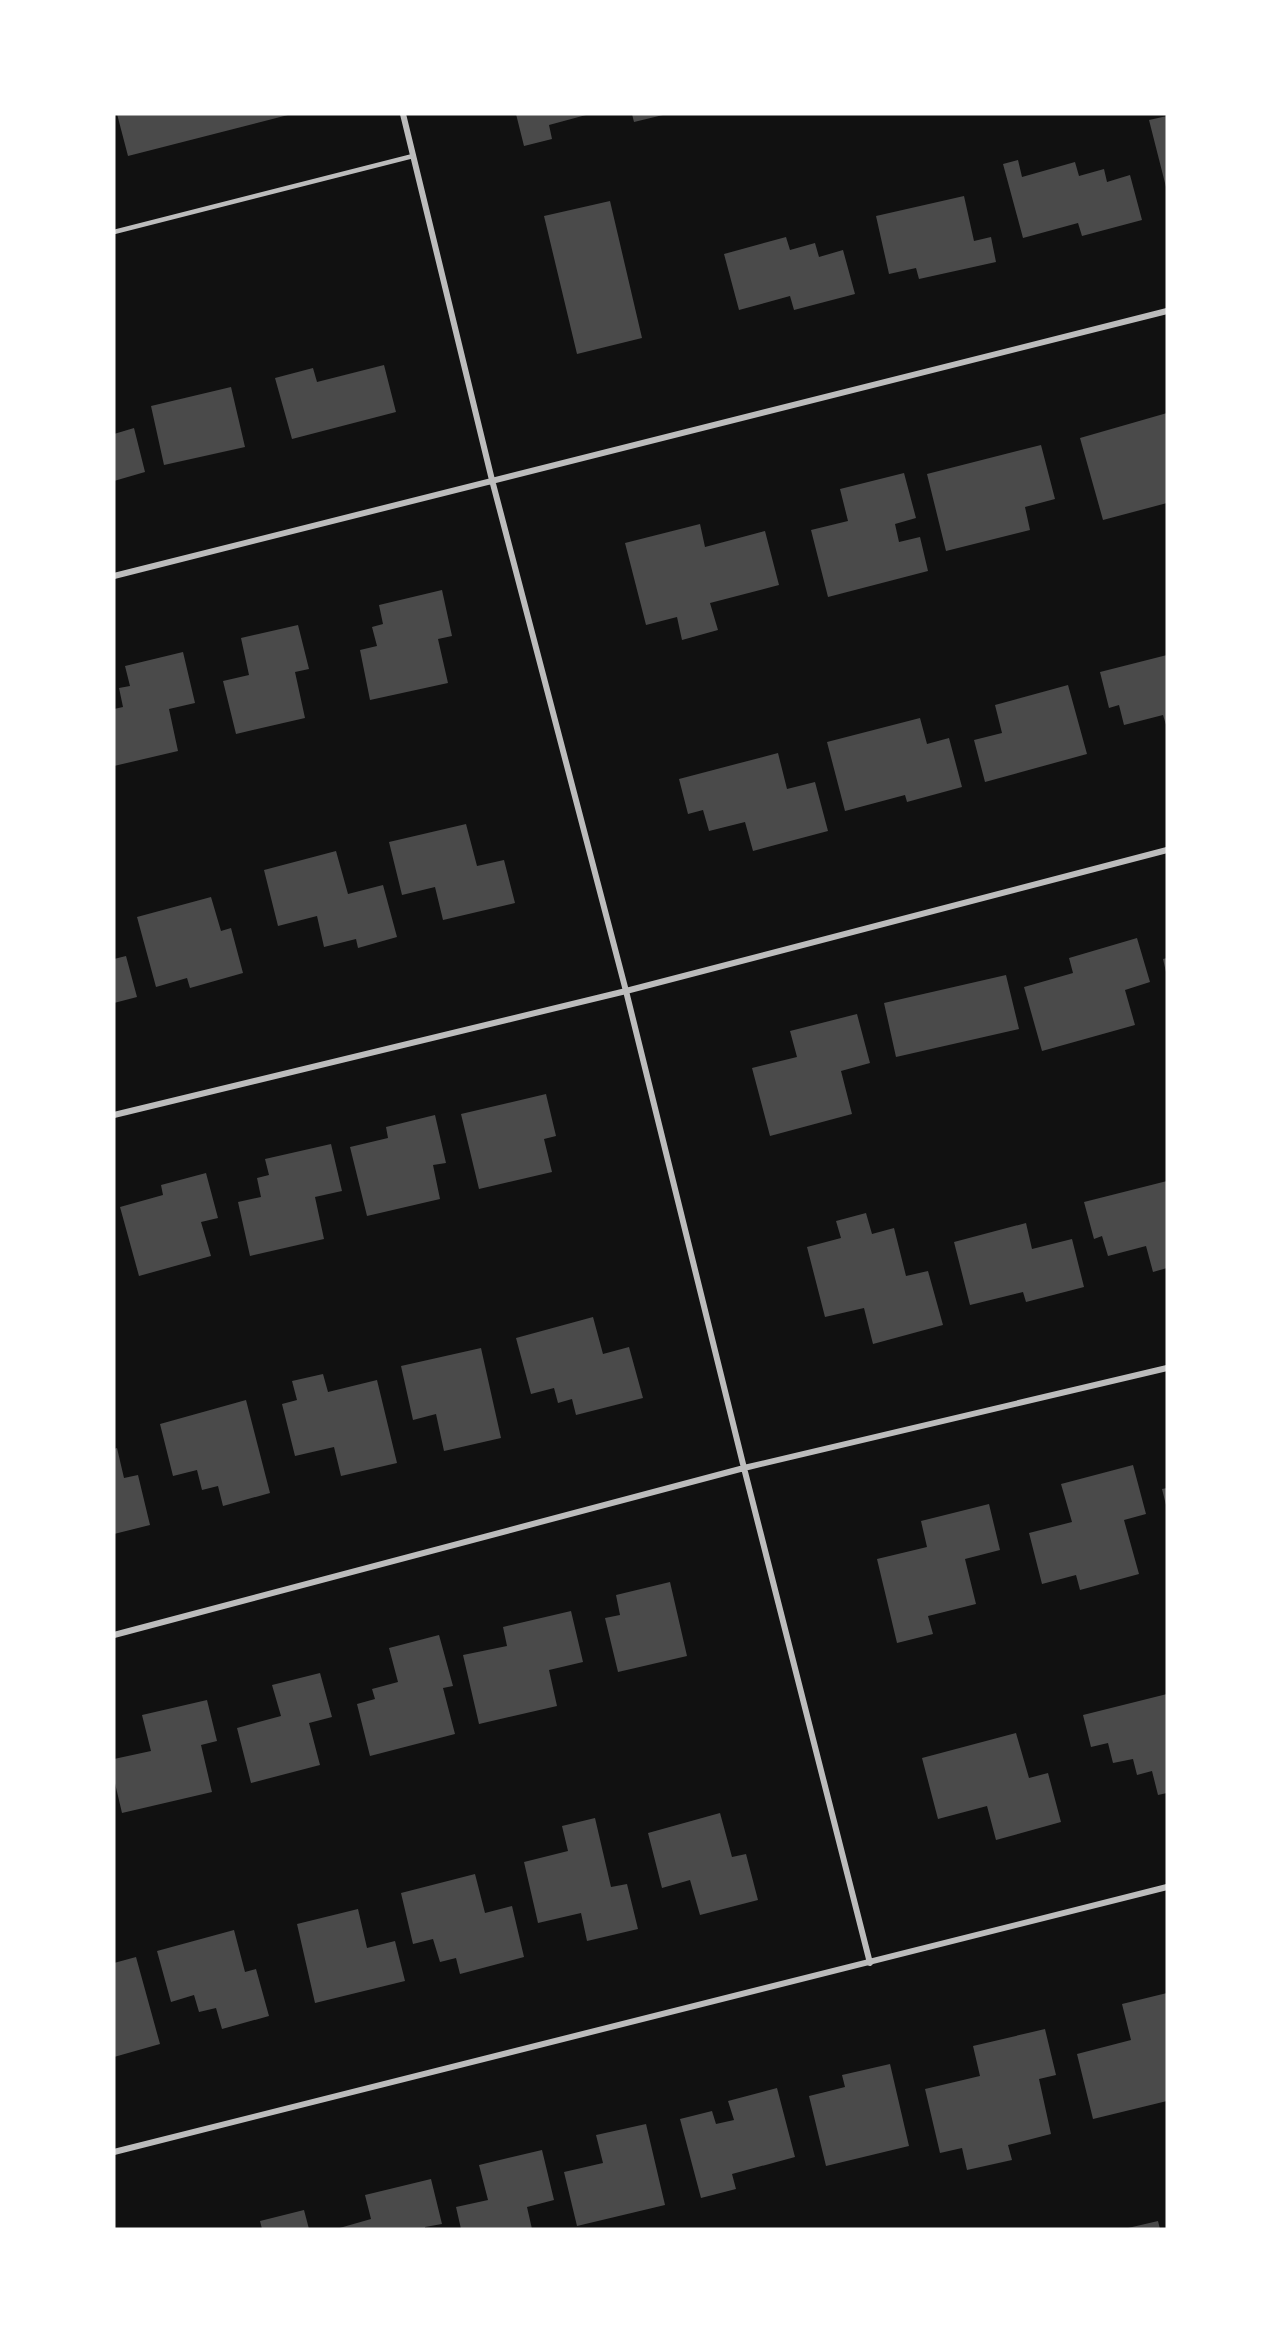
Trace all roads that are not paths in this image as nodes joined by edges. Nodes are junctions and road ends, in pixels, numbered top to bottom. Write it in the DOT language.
graph roads {
  1 [pos="403,114"];
  2 [pos="413,156"];
  3 [pos="114,232"];
  4 [pos="1167,311"];
  5 [pos="492,480"];
  6 [pos="114,576"];
  7 [pos="1167,850"];
  8 [pos="626,991"];
  9 [pos="114,1115"];
  10 [pos="1167,1368"];
  11 [pos="744,1468"];
  12 [pos="114,1635"];
  13 [pos="1167,1887"];
  14 [pos="870,1963"];
  15 [pos="114,2152"];
  1 -- 2 [label="street"];
  2 -- 3 [label="lane"];
  2 -- 5 [label="street"];
  4 -- 5 [label="street"];
  5 -- 6 [label="street"];
  5 -- 8 [label="street"];
  7 -- 8 [label="street"];
  8 -- 9 [label="street"];
  8 -- 11 [label="street"];
  10 -- 11 [label="street"];
  11 -- 12 [label="street"];
  11 -- 14 [label="street"];
  13 -- 14 [label="street"];
  14 -- 15 [label="street"];
}
